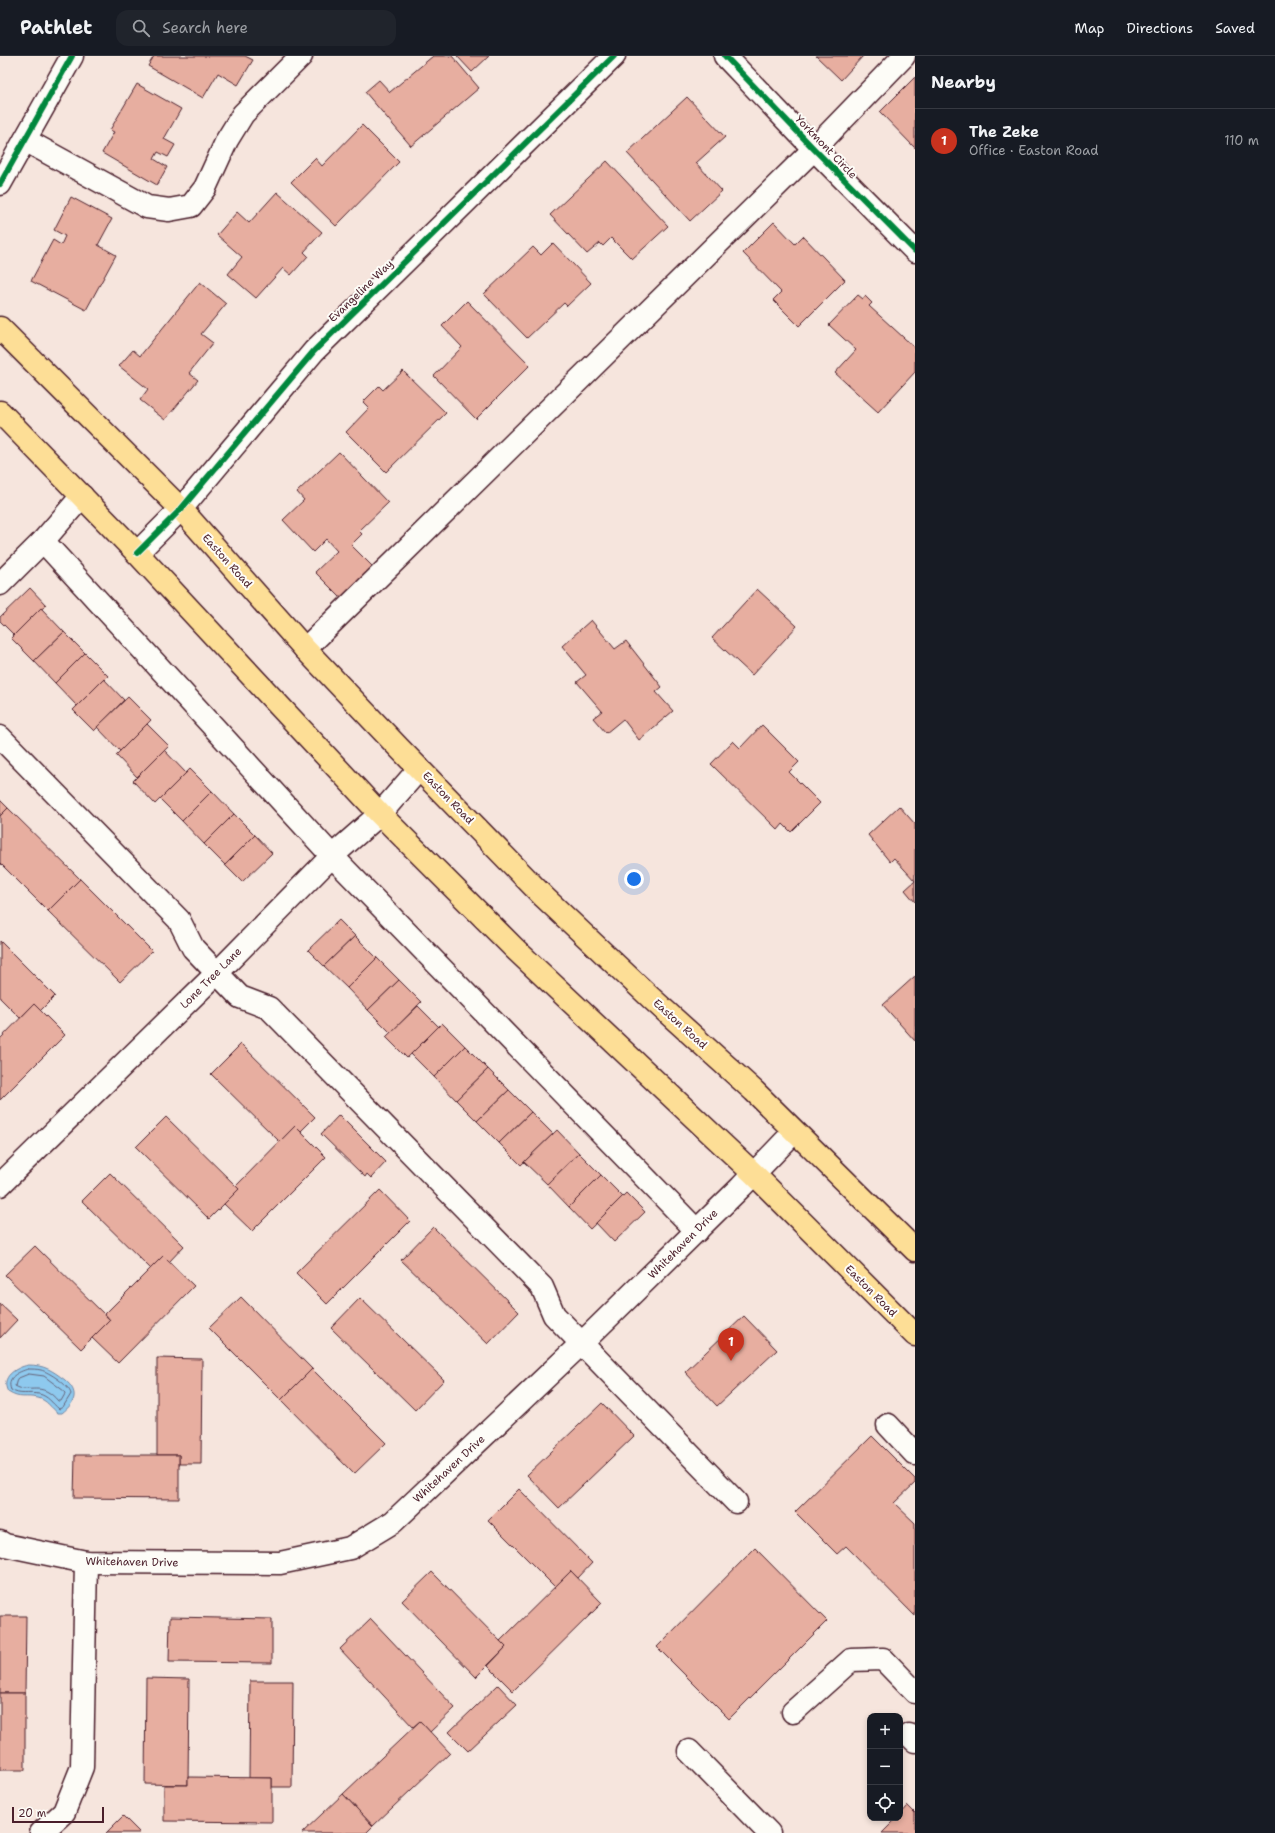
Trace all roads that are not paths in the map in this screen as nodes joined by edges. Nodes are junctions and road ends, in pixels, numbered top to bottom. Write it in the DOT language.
graph roads {
  1 [pos="72,56"];
  2 [pos="301,56"];
  3 [pos="614,56"];
  4 [pos="725,56"];
  5 [pos="904,56"];
  6 [pos="25,140"];
  7 [pos="814,149"];
  8 [pos="0,184"];
  9 [pos="915,251"];
  10 [pos="0,328"];
  11 [pos="0,412"];
  12 [pos="82,496"];
  13 [pos="181,509"];
  14 [pos="43,541"];
  15 [pos="137,553"];
  16 [pos="0,584"];
  17 [pos="305,649"];
  18 [pos="0,737"];
  19 [pos="419,769"];
  20 [pos="380,814"];
  21 [pos="332,856"];
  22 [pos="217,973"];
  23 [pos="794,1132"];
  24 [pos="754,1174"];
  25 [pos="0,1185"];
  26 [pos="697,1230"];
  27 [pos="915,1250"];
  28 [pos="915,1335"];
  29 [pos="582,1343"];
  30 [pos="888,1426"];
  31 [pos="915,1454"];
  32 [pos="736,1502"];
  33 [pos="0,1542"];
  34 [pos="86,1562"];
  35 [pos="915,1692"];
  36 [pos="793,1712"];
  37 [pos="688,1751"];
  38 [pos="41,1833"];
  39 [pos="769,1833"];
  1 -- 6 [label="street"];
  2 -- 6 [label="street"];
  3 -- 13 [label="street, Evangeline Way"];
  4 -- 7 [label="street, Yorkmont Circle"];
  5 -- 7 [label="street"];
  6 -- 8 [label="street"];
  7 -- 9 [label="street, Yorkmont Circle"];
  7 -- 17 [label="street"];
  10 -- 13 [label="main road, Easton Road"];
  11 -- 12 [label="main road, Easton Road"];
  12 -- 14 [label="street"];
  12 -- 15 [label="main road, Easton Road"];
  13 -- 15 [label="street, Evangeline Way"];
  13 -- 17 [label="main road, Easton Road"];
  14 -- 16 [label="street"];
  14 -- 21 [label="street"];
  15 -- 20 [label="main road, Easton Road"];
  17 -- 19 [label="main road, Easton Road"];
  18 -- 22 [label="street"];
  19 -- 20 [label="street, Lone Tree Lane"];
  19 -- 23 [label="main road, Easton Road"];
  20 -- 21 [label="street, Lone Tree Lane"];
  20 -- 24 [label="main road, Easton Road"];
  21 -- 22 [label="street, Lone Tree Lane"];
  21 -- 26 [label="street"];
  22 -- 25 [label="street, Lone Tree Lane"];
  22 -- 29 [label="street"];
  23 -- 24 [label="street, Whitehaven Drive"];
  23 -- 27 [label="main road, Easton Road"];
  24 -- 26 [label="street, Whitehaven Drive"];
  24 -- 28 [label="main road, Easton Road"];
  26 -- 29 [label="street, Whitehaven Drive"];
  29 -- 32 [label="street"];
  29 -- 34 [label="street, Whitehaven Drive"];
  30 -- 31 [label="street"];
  33 -- 34 [label="street, Whitehaven Drive"];
  34 -- 38 [label="street"];
  35 -- 36 [label="street"];
  37 -- 39 [label="street"];
}
